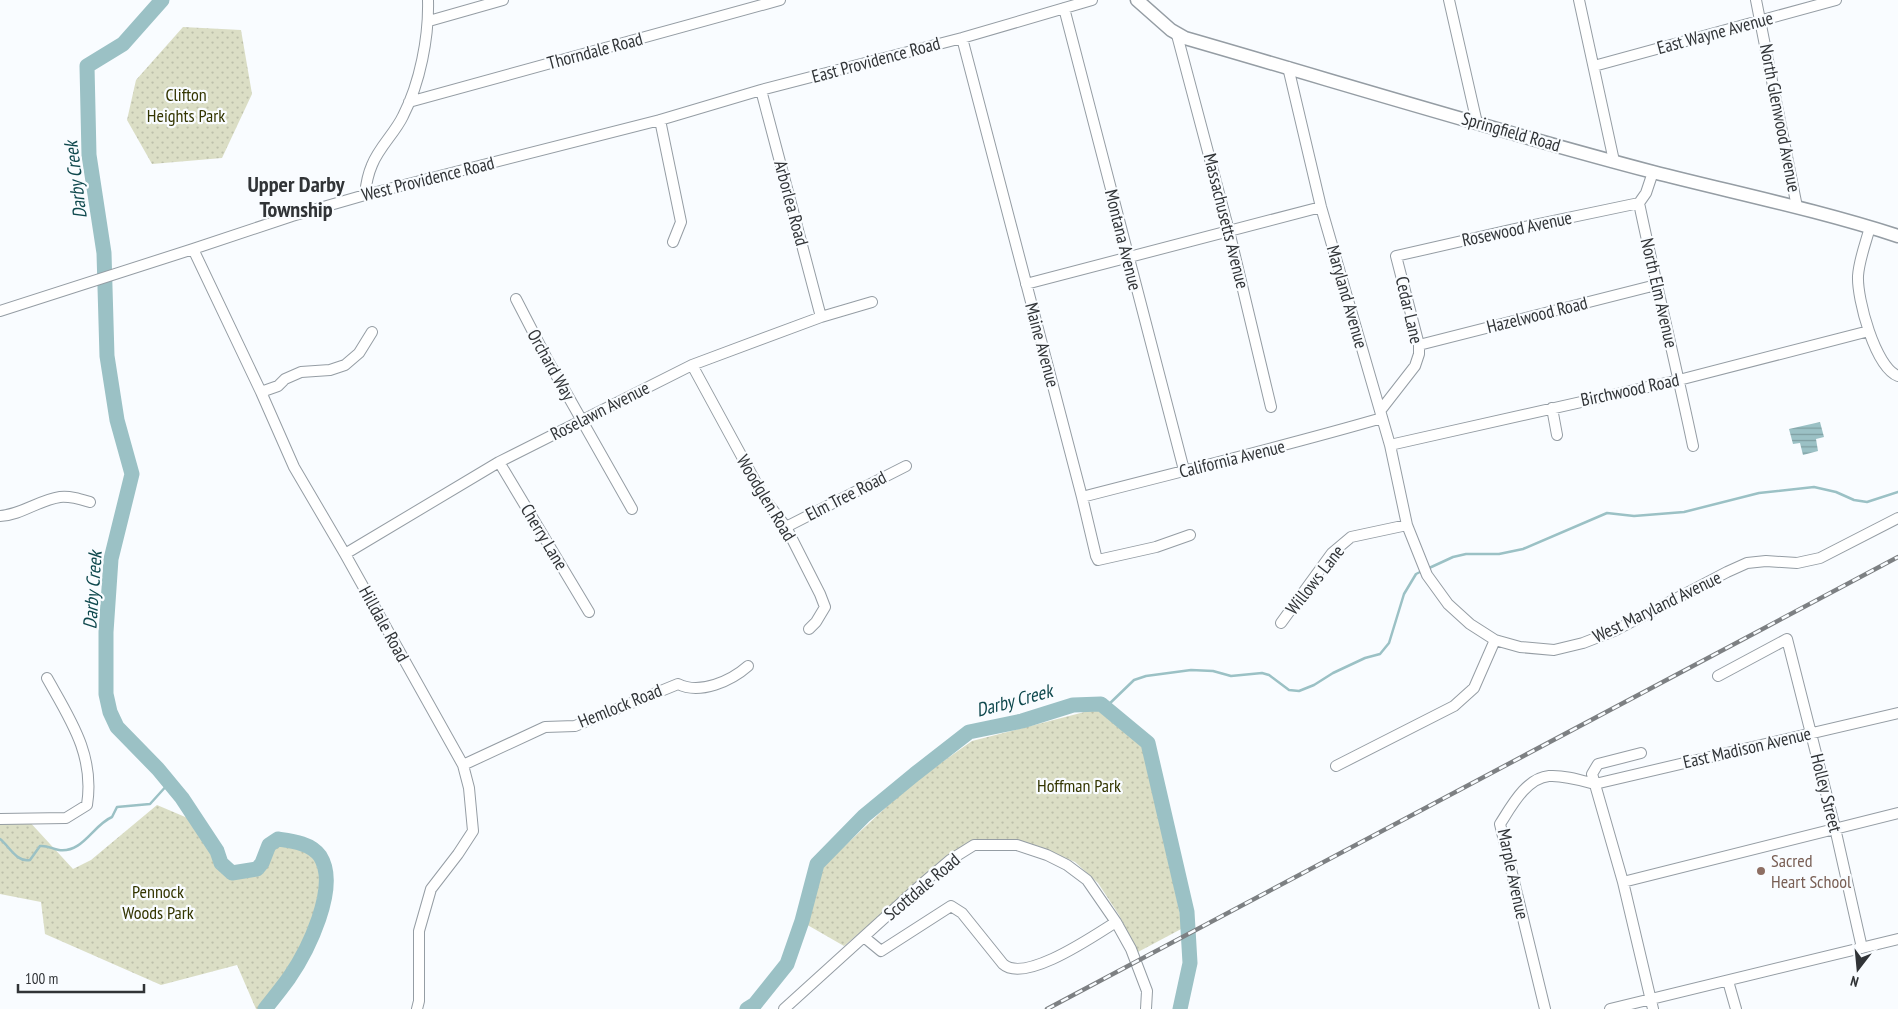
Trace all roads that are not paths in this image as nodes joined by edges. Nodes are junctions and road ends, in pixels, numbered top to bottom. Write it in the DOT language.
graph roads {
  1 [pos="428,0"];
  2 [pos="503,0"];
  3 [pos="780,0"];
  4 [pos="1092,0"];
  5 [pos="1137,0"];
  6 [pos="1450,0"];
  7 [pos="1579,0"];
  8 [pos="1756,0"];
  9 [pos="1836,0"];
  10 [pos="1064,8"];
  11 [pos="429,21"];
  12 [pos="1760,21"];
  13 [pos="1177,35"];
  14 [pos="962,38"];
  15 [pos="1594,66"];
  16 [pos="1288,67"];
  17 [pos="762,90"];
  18 [pos="409,102"];
  19 [pos="660,120"];
  20 [pos="1477,123"];
  21 [pos="1614,160"];
  22 [pos="1653,172"];
  23 [pos="365,194"];
  24 [pos="1639,203"];
  25 [pos="1321,207"];
  26 [pos="1797,207"];
  27 [pos="1870,227"];
  28 [pos="1229,231"];
  29 [pos="1898,236"];
  30 [pos="673,242"];
  31 [pos="193,249"];
  32 [pos="1396,256"];
  33 [pos="1128,257"];
  34 [pos="1026,284"];
  35 [pos="1656,285"];
  36 [pos="516,299"];
  37 [pos="872,302"];
  38 [pos="0,311"];
  39 [pos="821,317"];
  40 [pos="1869,331"];
  41 [pos="372,332"];
  42 [pos="1419,345"];
  43 [pos="692,365"];
  44 [pos="1898,376"];
  45 [pos="1679,380"];
  46 [pos="261,392"];
  47 [pos="1271,407"];
  48 [pos="1552,408"];
  49 [pos="1381,414"];
  50 [pos="582,420"];
  51 [pos="1557,435"];
  52 [pos="1390,445"];
  53 [pos="1693,446"];
  54 [pos="499,462"];
  55 [pos="906,466"];
  56 [pos="1184,470"];
  57 [pos="1082,497"];
  58 [pos="90,502"];
  59 [pos="632,509"];
  60 [pos="0,516"];
  61 [pos="1898,518"];
  62 [pos="1407,526"];
  63 [pos="786,527"];
  64 [pos="1190,535"];
  65 [pos="345,554"];
  66 [pos="589,612"];
  67 [pos="1281,623"];
  68 [pos="809,629"];
  69 [pos="1495,640"];
  70 [pos="748,666"];
  71 [pos="1718,676"];
  72 [pos="46,678"];
  73 [pos="1898,713"];
  74 [pos="1811,733"];
  75 [pos="1641,753"];
  76 [pos="463,765"];
  77 [pos="1336,766"];
  78 [pos="1595,784"];
  79 [pos="1898,813"];
  80 [pos="0,819"];
  81 [pos="1835,828"];
  82 [pos="1623,882"];
  83 [pos="1116,922"];
  84 [pos="864,937"];
  85 [pos="1898,939"];
  86 [pos="1862,948"];
  87 [pos="1728,980"];
  88 [pos="1652,1004"];
  89 [pos="417,1009"];
  90 [pos="784,1009"];
  91 [pos="1146,1009"];
  92 [pos="1545,1009"];
  93 [pos="1610,1009"];
  94 [pos="1736,1009"];
  1 -- 11 [label="street"];
  2 -- 11 [label="street"];
  3 -- 18 [label="street, Thorndale Road"];
  4 -- 10 [label="street, East Providence Road"];
  5 -- 13 [label="main road, Springfield Road"];
  6 -- 20 [label="street"];
  7 -- 15 [label="street"];
  8 -- 12 [label="street, North Glenwood Avenue"];
  9 -- 12 [label="street, East Wayne Avenue"];
  10 -- 14 [label="street, East Providence Road"];
  10 -- 33 [label="street, Montana Avenue"];
  11 -- 18 [label="street"];
  12 -- 15 [label="street, East Wayne Avenue"];
  12 -- 26 [label="street, North Glenwood Avenue"];
  13 -- 16 [label="main road, Springfield Road"];
  13 -- 28 [label="street, Massachusetts Avenue"];
  14 -- 17 [label="street, East Providence Road"];
  14 -- 34 [label="street, Maine Avenue"];
  15 -- 21 [label="street"];
  16 -- 20 [label="main road, Springfield Road"];
  16 -- 25 [label="street, Maryland Avenue"];
  17 -- 19 [label="street, East Providence Road"];
  17 -- 39 [label="street, Arborlea Road"];
  18 -- 23 [label="street"];
  19 -- 23 [label="street, West Providence Road"];
  19 -- 30 [label="street"];
  20 -- 21 [label="main road, Springfield Road"];
  21 -- 22 [label="main road, Springfield Road"];
  22 -- 24 [label="street"];
  22 -- 26 [label="main road, Springfield Road"];
  23 -- 31 [label="street, West Providence Road"];
  24 -- 32 [label="street, Rosewood Avenue"];
  24 -- 35 [label="street, North Elm Avenue"];
  25 -- 28 [label="street"];
  25 -- 49 [label="street, Maryland Avenue"];
  26 -- 27 [label="main road, Springfield Road"];
  27 -- 29 [label="main road, Springfield Road"];
  27 -- 40 [label="street"];
  28 -- 33 [label="street"];
  28 -- 47 [label="street, Massachusetts Avenue"];
  31 -- 38 [label="street, West Providence Road"];
  31 -- 46 [label="street, Hilldale Road"];
  32 -- 42 [label="street, Cedar Lane"];
  33 -- 34 [label="street"];
  33 -- 56 [label="street, Montana Avenue"];
  34 -- 57 [label="street, Maine Avenue"];
  35 -- 42 [label="street, Hazelwood Road"];
  35 -- 45 [label="street, North Elm Avenue"];
  36 -- 50 [label="street, Orchard Way"];
  37 -- 39 [label="street, Roselawn Avenue"];
  39 -- 43 [label="street, Roselawn Avenue"];
  40 -- 44 [label="street"];
  40 -- 45 [label="street, Birchwood Road"];
  41 -- 46 [label="street"];
  42 -- 49 [label="street, Cedar Lane"];
  43 -- 50 [label="street, Roselawn Avenue"];
  43 -- 63 [label="street, Woodglen Road"];
  45 -- 48 [label="street, Birchwood Road"];
  45 -- 53 [label="street, North Elm Avenue"];
  46 -- 65 [label="street, Hilldale Road"];
  48 -- 51 [label="street"];
  48 -- 52 [label="street, Birchwood Road"];
  49 -- 52 [label="street, Maryland Avenue"];
  49 -- 56 [label="street, California Avenue"];
  50 -- 54 [label="street, Roselawn Avenue"];
  50 -- 59 [label="street, Orchard Way"];
  52 -- 62 [label="street, Maryland Avenue"];
  54 -- 65 [label="street, Roselawn Avenue"];
  54 -- 66 [label="street, Cherry Lane"];
  55 -- 63 [label="street, Elm Tree Road"];
  56 -- 57 [label="street, California Avenue"];
  57 -- 64 [label="street, Maine Avenue"];
  58 -- 60 [label="street"];
  61 -- 69 [label="street, West Maryland Avenue"];
  62 -- 67 [label="street, Willows Lane"];
  62 -- 69 [label="street, West Maryland Avenue"];
  63 -- 68 [label="street, Woodglen Road"];
  65 -- 76 [label="street, Hilldale Road"];
  69 -- 77 [label="street"];
  70 -- 76 [label="street, Hemlock Road"];
  71 -- 74 [label="street, Holley Street"];
  72 -- 80 [label="street"];
  73 -- 74 [label="street, East Madison Avenue"];
  74 -- 78 [label="street, East Madison Avenue"];
  74 -- 81 [label="street, Holley Street"];
  75 -- 78 [label="street"];
  76 -- 89 [label="street, Hilldale Road"];
  78 -- 82 [label="street"];
  78 -- 92 [label="street, Marple Avenue"];
  79 -- 81 [label="street"];
  81 -- 82 [label="street"];
  81 -- 86 [label="street, Holley Street"];
  82 -- 88 [label="street"];
  83 -- 84 [label="street"];
  83 -- 84 [label="street, Scottdale Road"];
  83 -- 91 [label="street, Scottdale Road"];
  84 -- 90 [label="street, Scottdale Road"];
  85 -- 86 [label="street"];
  86 -- 87 [label="street"];
  87 -- 88 [label="street"];
  87 -- 94 [label="street"];
  88 -- 93 [label="street"];
}
